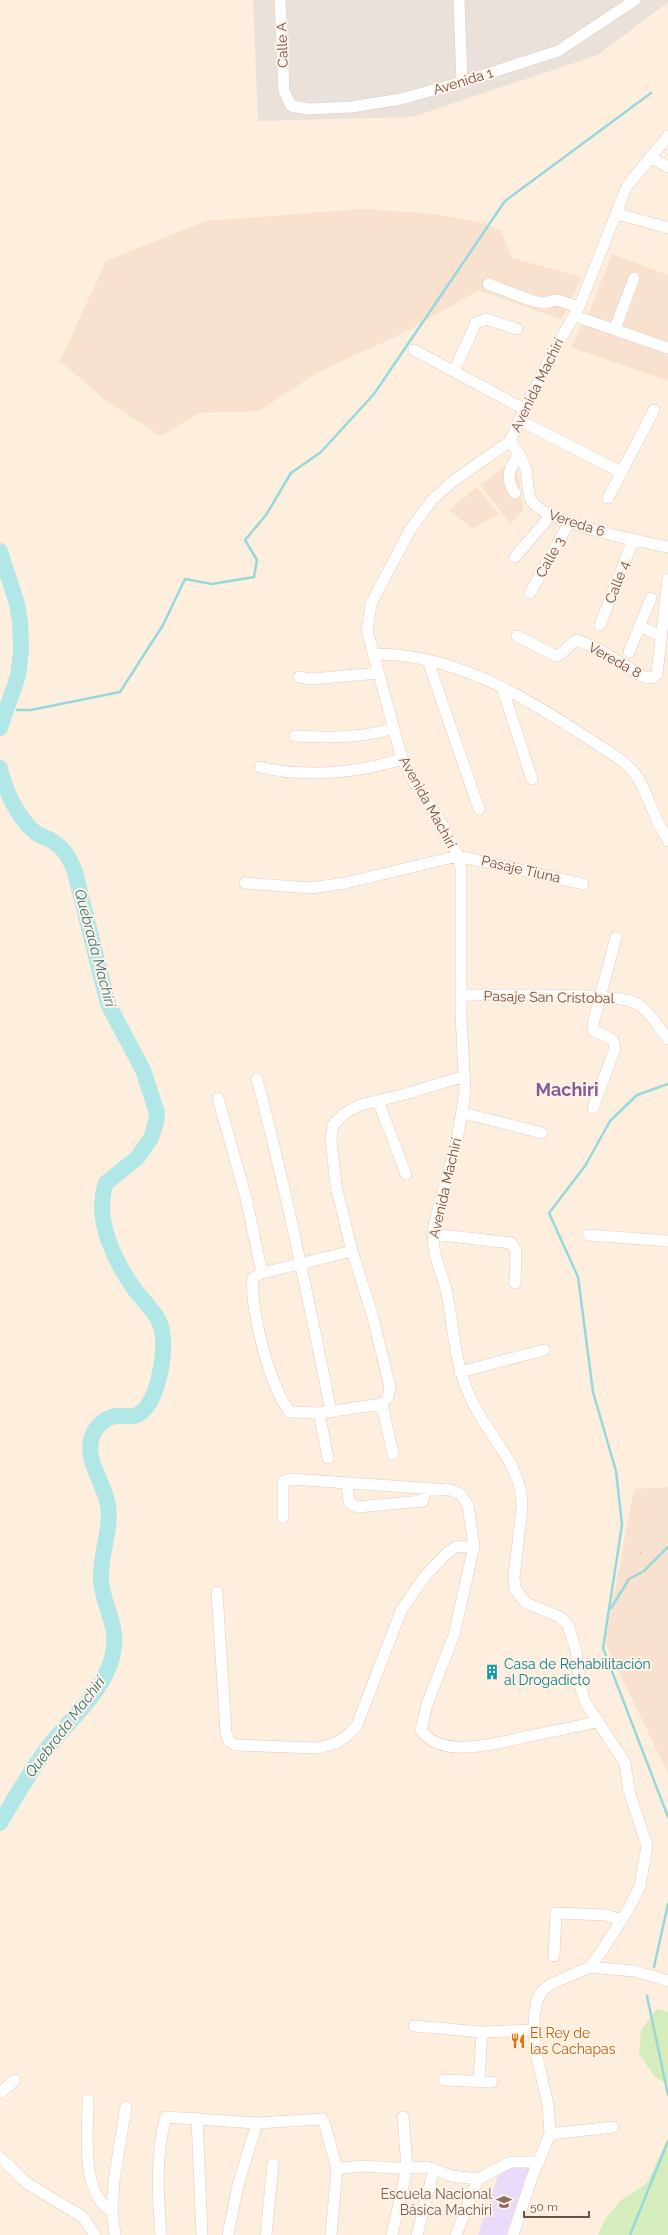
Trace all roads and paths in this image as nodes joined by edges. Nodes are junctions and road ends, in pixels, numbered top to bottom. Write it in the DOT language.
graph roads {
  1 [pos="280,0"];
  2 [pos="460,0"];
  3 [pos="636,0"];
  4 [pos="462,82"];
  5 [pos="284,91"];
  6 [pos="668,136"];
  7 [pos="650,157"];
  8 [pos="668,167"];
  9 [pos="618,214"];
  10 [pos="668,228"];
  11 [pos="634,278"];
  12 [pos="488,284"];
  13 [pos="577,312"];
  14 [pos="517,329"];
  15 [pos="615,329"];
  16 [pos="668,348"];
  17 [pos="414,350"];
  18 [pos="454,371"];
  19 [pos="524,409"];
  20 [pos="654,410"];
  21 [pos="519,420"];
  22 [pos="510,440"];
  23 [pos="520,454"];
  24 [pos="621,472"];
  25 [pos="515,493"];
  26 [pos="608,498"];
  27 [pos="551,515"];
  28 [pos="570,521"];
  29 [pos="633,540"];
  30 [pos="668,548"];
  31 [pos="515,557"];
  32 [pos="668,579"];
  33 [pos="530,593"];
  34 [pos="651,598"];
  35 [pos="600,625"];
  36 [pos="639,626"];
  37 [pos="517,636"];
  38 [pos="661,636"];
  39 [pos="629,652"];
  40 [pos="373,654"];
  41 [pos="428,661"];
  42 [pos="378,673"];
  43 [pos="298,677"];
  44 [pos="502,687"];
  45 [pos="392,728"];
  46 [pos="295,736"];
  47 [pos="402,759"];
  48 [pos="260,767"];
  49 [pos="532,779"];
  50 [pos="479,809"];
  51 [pos="663,823"];
  52 [pos="668,841"];
  53 [pos="458,856"];
  54 [pos="245,883"];
  55 [pos="583,884"];
  56 [pos="616,937"];
  57 [pos="462,995"];
  58 [pos="600,997"];
  59 [pos="668,1039"];
  60 [pos="465,1076"];
  61 [pos="257,1079"];
  62 [pos="218,1098"];
  63 [pos="378,1101"];
  64 [pos="593,1108"];
  65 [pos="462,1113"];
  66 [pos="542,1133"];
  67 [pos="406,1174"];
  68 [pos="433,1234"];
  69 [pos="588,1235"];
  70 [pos="668,1241"];
  71 [pos="352,1251"];
  72 [pos="301,1263"];
  73 [pos="262,1273"];
  74 [pos="515,1283"];
  75 [pos="544,1350"];
  76 [pos="460,1372"];
  77 [pos="382,1404"];
  78 [pos="331,1412"];
  79 [pos="319,1413"];
  80 [pos="393,1454"];
  81 [pos="328,1458"];
  82 [pos="347,1483"];
  83 [pos="425,1488"];
  84 [pos="283,1517"];
  85 [pos="474,1546"];
  86 [pos="217,1592"];
  87 [pos="599,1721"];
  88 [pos="622,1920"];
  89 [pos="554,1956"];
  90 [pos="590,1966"];
  91 [pos="668,1981"];
  92 [pos="414,2026"];
  93 [pos="534,2030"];
  94 [pos="482,2032"];
  95 [pos="15,2080"];
  96 [pos="444,2080"];
  97 [pos="479,2081"];
  98 [pos="492,2082"];
  99 [pos="0,2093"];
  100 [pos="88,2100"];
  101 [pos="126,2107"];
  102 [pos="402,2117"];
  103 [pos="196,2118"];
  104 [pos="257,2123"];
  105 [pos="613,2127"];
  106 [pos="550,2134"];
  107 [pos="0,2157"];
  108 [pos="539,2162"];
  109 [pos="273,2164"];
  110 [pos="407,2168"];
  111 [pos="337,2169"];
  112 [pos="434,2169"];
  113 [pos="478,2179"];
  114 [pos="112,2211"];
  115 [pos="95,2235"];
  116 [pos="115,2235"];
  117 [pos="161,2235"];
  118 [pos="202,2235"];
  119 [pos="228,2235"];
  120 [pos="266,2235"];
  121 [pos="331,2235"];
  122 [pos="392,2235"];
  123 [pos="417,2235"];
  124 [pos="456,2235"];
  125 [pos="513,2235"];
  1 -- 5 [label="street, Calle A"];
  2 -- 4 [label="street"];
  3 -- 4 [label="street, Avenida 1"];
  4 -- 5 [label="street, Avenida 1"];
  6 -- 7 [label="street, Avenida Machirí"];
  7 -- 8 [label="street"];
  7 -- 9 [label="street, Avenida Machirí"];
  9 -- 10 [label="street"];
  9 -- 13 [label="street, Avenida Machirí"];
  11 -- 15 [label="street"];
  12 -- 13 [label="street"];
  13 -- 15 [label="street"];
  13 -- 19 [label="street, Avenida Machirí"];
  14 -- 18 [label="street"];
  15 -- 16 [label="street"];
  17 -- 18 [label="street"];
  18 -- 19 [label="street"];
  19 -- 21 [label="street, Avenida Machirí"];
  20 -- 24 [label="street"];
  21 -- 22 [label="street, Avenida Machirí"];
  21 -- 24 [label="street"];
  22 -- 23 [label="street, Vereda 6"];
  22 -- 40 [label="street, Avenida Machirí"];
  23 -- 25 [label="street"];
  23 -- 27 [label="street, Vereda 6"];
  24 -- 26 [label="street"];
  27 -- 28 [label="street, Vereda 6"];
  27 -- 31 [label="street"];
  28 -- 29 [label="street, Vereda 6"];
  28 -- 33 [label="street, Calle 3"];
  29 -- 30 [label="street, Vereda 6"];
  29 -- 35 [label="street, Calle 4"];
  32 -- 38 [label="street"];
  34 -- 36 [label="street"];
  36 -- 38 [label="street"];
  36 -- 39 [label="street"];
  37 -- 38 [label="street, Vereda 8"];
  40 -- 41 [label="street"];
  40 -- 42 [label="street, Avenida Machirí"];
  41 -- 44 [label="street"];
  41 -- 50 [label="street"];
  42 -- 43 [label="street"];
  42 -- 45 [label="street, Avenida Machirí"];
  44 -- 49 [label="street"];
  44 -- 51 [label="street"];
  45 -- 46 [label="street"];
  45 -- 47 [label="street, Avenida Machirí"];
  47 -- 48 [label="street"];
  47 -- 53 [label="street, Avenida Machirí"];
  51 -- 52 [label="street"];
  53 -- 54 [label="street"];
  53 -- 55 [label="street, Pasaje Tiuna"];
  53 -- 57 [label="street, Avenida Machirí"];
  56 -- 58 [label="street"];
  57 -- 58 [label="street, Pasaje San Cristobal"];
  57 -- 60 [label="street, Avenida Machirí"];
  58 -- 59 [label="street, Pasaje San Cristobal"];
  58 -- 64 [label="street"];
  60 -- 63 [label="street"];
  60 -- 65 [label="street, Avenida Machirí"];
  61 -- 72 [label="street"];
  62 -- 73 [label="street"];
  63 -- 67 [label="street"];
  63 -- 71 [label="street"];
  65 -- 66 [label="street"];
  65 -- 68 [label="street, Avenida Machirí"];
  68 -- 74 [label="street"];
  68 -- 76 [label="street, Avenida Machirí"];
  69 -- 70 [label="street"];
  71 -- 72 [label="street"];
  71 -- 77 [label="street"];
  72 -- 73 [label="street"];
  72 -- 78 [label="street"];
  73 -- 79 [label="street"];
  75 -- 76 [label="street"];
  76 -- 87 [label="street, Avenida Machirí"];
  77 -- 78 [label="street"];
  77 -- 80 [label="street"];
  78 -- 79 [label="street"];
  79 -- 81 [label="street"];
  82 -- 83 [label="street"];
  82 -- 83 [label="street"];
  82 -- 84 [label="street"];
  83 -- 85 [label="street"];
  85 -- 86 [label="street"];
  85 -- 87 [label="street"];
  87 -- 88 [label="street, Avenida Machirí"];
  88 -- 89 [label="street"];
  88 -- 90 [label="street, Avenida Machirí"];
  90 -- 91 [label="street"];
  90 -- 93 [label="street"];
  92 -- 94 [label="street"];
  93 -- 94 [label="street"];
  93 -- 106 [label="street"];
  94 -- 97 [label="street"];
  95 -- 99 [label="street"];
  96 -- 97 [label="street"];
  97 -- 98 [label="street"];
  100 -- 114 [label="street"];
  101 -- 114 [label="street"];
  102 -- 110 [label="street"];
  103 -- 104 [label="street"];
  103 -- 117 [label="street"];
  103 -- 118 [label="street"];
  104 -- 111 [label="street"];
  104 -- 119 [label="street"];
  105 -- 106 [label="street"];
  106 -- 108 [label="street"];
  107 -- 115 [label="street"];
  108 -- 113 [label="street"];
  108 -- 125 [label="street"];
  109 -- 120 [label="street"];
  110 -- 111 [label="street"];
  110 -- 112 [label="street"];
  110 -- 122 [label="street"];
  111 -- 121 [label="street"];
  112 -- 113 [label="street"];
  112 -- 123 [label="street"];
  113 -- 124 [label="street"];
  114 -- 116 [label="street"];
}
